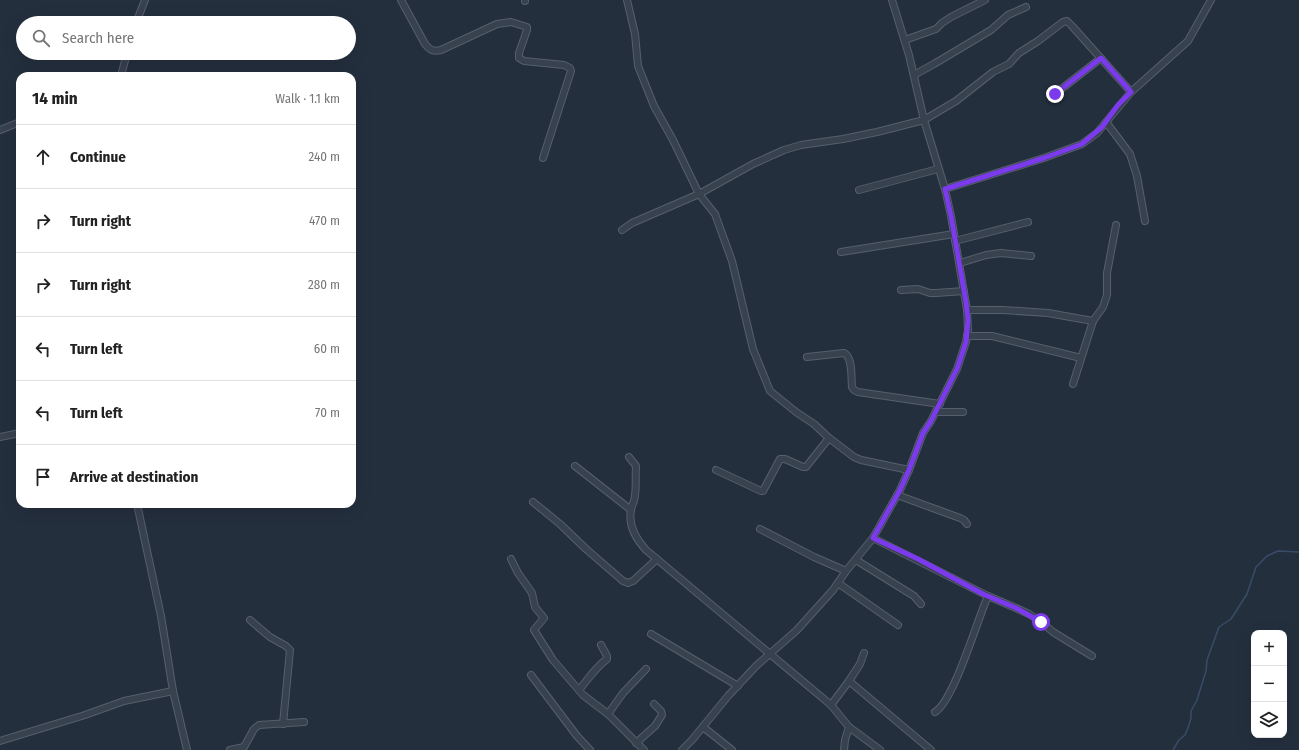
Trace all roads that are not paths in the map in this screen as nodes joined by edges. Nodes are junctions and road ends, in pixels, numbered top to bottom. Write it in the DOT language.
graph roads {
  1 [pos="145,0"];
  2 [pos="400,0"];
  3 [pos="627,0"];
  4 [pos="985,0"];
  5 [pos="1211,0"];
  6 [pos="894,1"];
  7 [pos="1026,7"];
  8 [pos="139,16"];
  9 [pos="905,40"];
  10 [pos="1101,58"];
  11 [pos="125,60"];
  12 [pos="122,72"];
  13 [pos="914,75"];
  14 [pos="1131,92"];
  15 [pos="1055,94"];
  16 [pos="924,120"];
  17 [pos="1106,122"];
  18 [pos="16,123"];
  19 [pos="1,129"];
  20 [pos="543,158"];
  21 [pos="938,169"];
  22 [pos="945,189"];
  23 [pos="859,190"];
  24 [pos="699,194"];
  25 [pos="1028,222"];
  26 [pos="1145,222"];
  27 [pos="1116,225"];
  28 [pos="622,230"];
  29 [pos="954,234"];
  30 [pos="955,241"];
  31 [pos="842,252"];
  32 [pos="1031,256"];
  33 [pos="960,263"];
  34 [pos="901,290"];
  35 [pos="964,291"];
  36 [pos="967,310"];
  37 [pos="1093,321"];
  38 [pos="967,336"];
  39 [pos="807,357"];
  40 [pos="1081,358"];
  41 [pos="1073,384"];
  42 [pos="940,404"];
  43 [pos="936,412"];
  44 [pos="963,412"];
  45 [pos="16,434"];
  46 [pos="0,437"];
  47 [pos="829,438"];
  48 [pos="629,457"];
  49 [pos="575,466"];
  50 [pos="716,470"];
  51 [pos="909,470"];
  52 [pos="896,495"];
  53 [pos="533,502"];
  54 [pos="138,508"];
  55 [pos="631,510"];
  56 [pos="967,524"];
  57 [pos="760,529"];
  58 [pos="873,538"];
  59 [pos="511,559"];
  60 [pos="657,559"];
  61 [pos="856,560"];
  62 [pos="846,571"];
  63 [pos="838,583"];
  64 [pos="988,596"];
  65 [pos="921,604"];
  66 [pos="250,620"];
  67 [pos="898,625"];
  68 [pos="651,634"];
  69 [pos="601,644"];
  70 [pos="864,653"];
  71 [pos="770,654"];
  72 [pos="1092,656"];
  73 [pos="646,669"];
  74 [pos="531,675"];
  75 [pos="849,681"];
  76 [pos="738,686"];
  77 [pos="579,690"];
  78 [pos="173,691"];
  79 [pos="654,704"];
  80 [pos="831,705"];
  81 [pos="934,712"];
  82 [pos="608,714"];
  83 [pos="304,722"];
  84 [pos="283,724"];
  85 [pos="703,726"];
  86 [pos="849,727"];
  87 [pos="0,741"];
  88 [pos="636,743"];
  89 [pos="187,750"];
  90 [pos="230,750"];
  91 [pos="590,750"];
  92 [pos="644,750"];
  93 [pos="682,750"];
  94 [pos="732,750"];
  95 [pos="844,750"];
  96 [pos="880,750"];
  97 [pos="931,750"];
  1 -- 8 [label="street"];
  2 -- 20 [label="street"];
  3 -- 24 [label="street"];
  4 -- 9 [label="street"];
  5 -- 14 [label="street"];
  6 -- 9 [label="street"];
  7 -- 13 [label="street"];
  9 -- 13 [label="street"];
  10 -- 14 [label="street"];
  10 -- 15 [label="street"];
  10 -- 16 [label="street"];
  11 -- 12 [label="street"];
  13 -- 16 [label="street"];
  14 -- 17 [label="street"];
  16 -- 21 [label="street"];
  16 -- 24 [label="street"];
  17 -- 22 [label="street"];
  17 -- 26 [label="street"];
  18 -- 19 [label="street"];
  21 -- 22 [label="street"];
  21 -- 23 [label="street"];
  22 -- 29 [label="street"];
  24 -- 28 [label="street"];
  24 -- 47 [label="street"];
  25 -- 30 [label="street"];
  27 -- 37 [label="street"];
  29 -- 30 [label="street"];
  29 -- 31 [label="street"];
  30 -- 33 [label="street"];
  32 -- 33 [label="street"];
  33 -- 35 [label="street"];
  34 -- 35 [label="street"];
  35 -- 36 [label="street"];
  36 -- 37 [label="street"];
  36 -- 38 [label="street"];
  37 -- 40 [label="street"];
  38 -- 40 [label="street"];
  38 -- 42 [label="street"];
  39 -- 42 [label="street"];
  40 -- 41 [label="street"];
  42 -- 43 [label="street"];
  43 -- 44 [label="street"];
  43 -- 51 [label="street"];
  45 -- 46 [label="street"];
  47 -- 50 [label="street"];
  47 -- 51 [label="street"];
  48 -- 55 [label="street"];
  49 -- 55 [label="street"];
  51 -- 52 [label="street"];
  52 -- 56 [label="street"];
  52 -- 58 [label="street"];
  53 -- 60 [label="street"];
  54 -- 78 [label="street"];
  55 -- 60 [label="street"];
  57 -- 62 [label="street"];
  58 -- 61 [label="street"];
  58 -- 64 [label="street"];
  59 -- 77 [label="street"];
  60 -- 71 [label="street"];
  61 -- 62 [label="street"];
  61 -- 65 [label="street"];
  62 -- 63 [label="street"];
  63 -- 67 [label="street"];
  63 -- 71 [label="street"];
  64 -- 72 [label="street"];
  64 -- 81 [label="street"];
  66 -- 84 [label="street"];
  68 -- 76 [label="street"];
  69 -- 77 [label="street"];
  70 -- 75 [label="street"];
  71 -- 76 [label="street"];
  71 -- 80 [label="street"];
  73 -- 82 [label="street"];
  74 -- 91 [label="street"];
  75 -- 80 [label="street"];
  75 -- 97 [label="street"];
  76 -- 85 [label="street"];
  77 -- 82 [label="street"];
  78 -- 87 [label="street"];
  78 -- 89 [label="street"];
  79 -- 88 [label="street"];
  80 -- 86 [label="street"];
  82 -- 88 [label="street"];
  83 -- 84 [label="street"];
  84 -- 90 [label="street"];
  85 -- 93 [label="street"];
  85 -- 94 [label="street"];
  86 -- 95 [label="street"];
  86 -- 96 [label="street"];
  88 -- 92 [label="street"];
}
